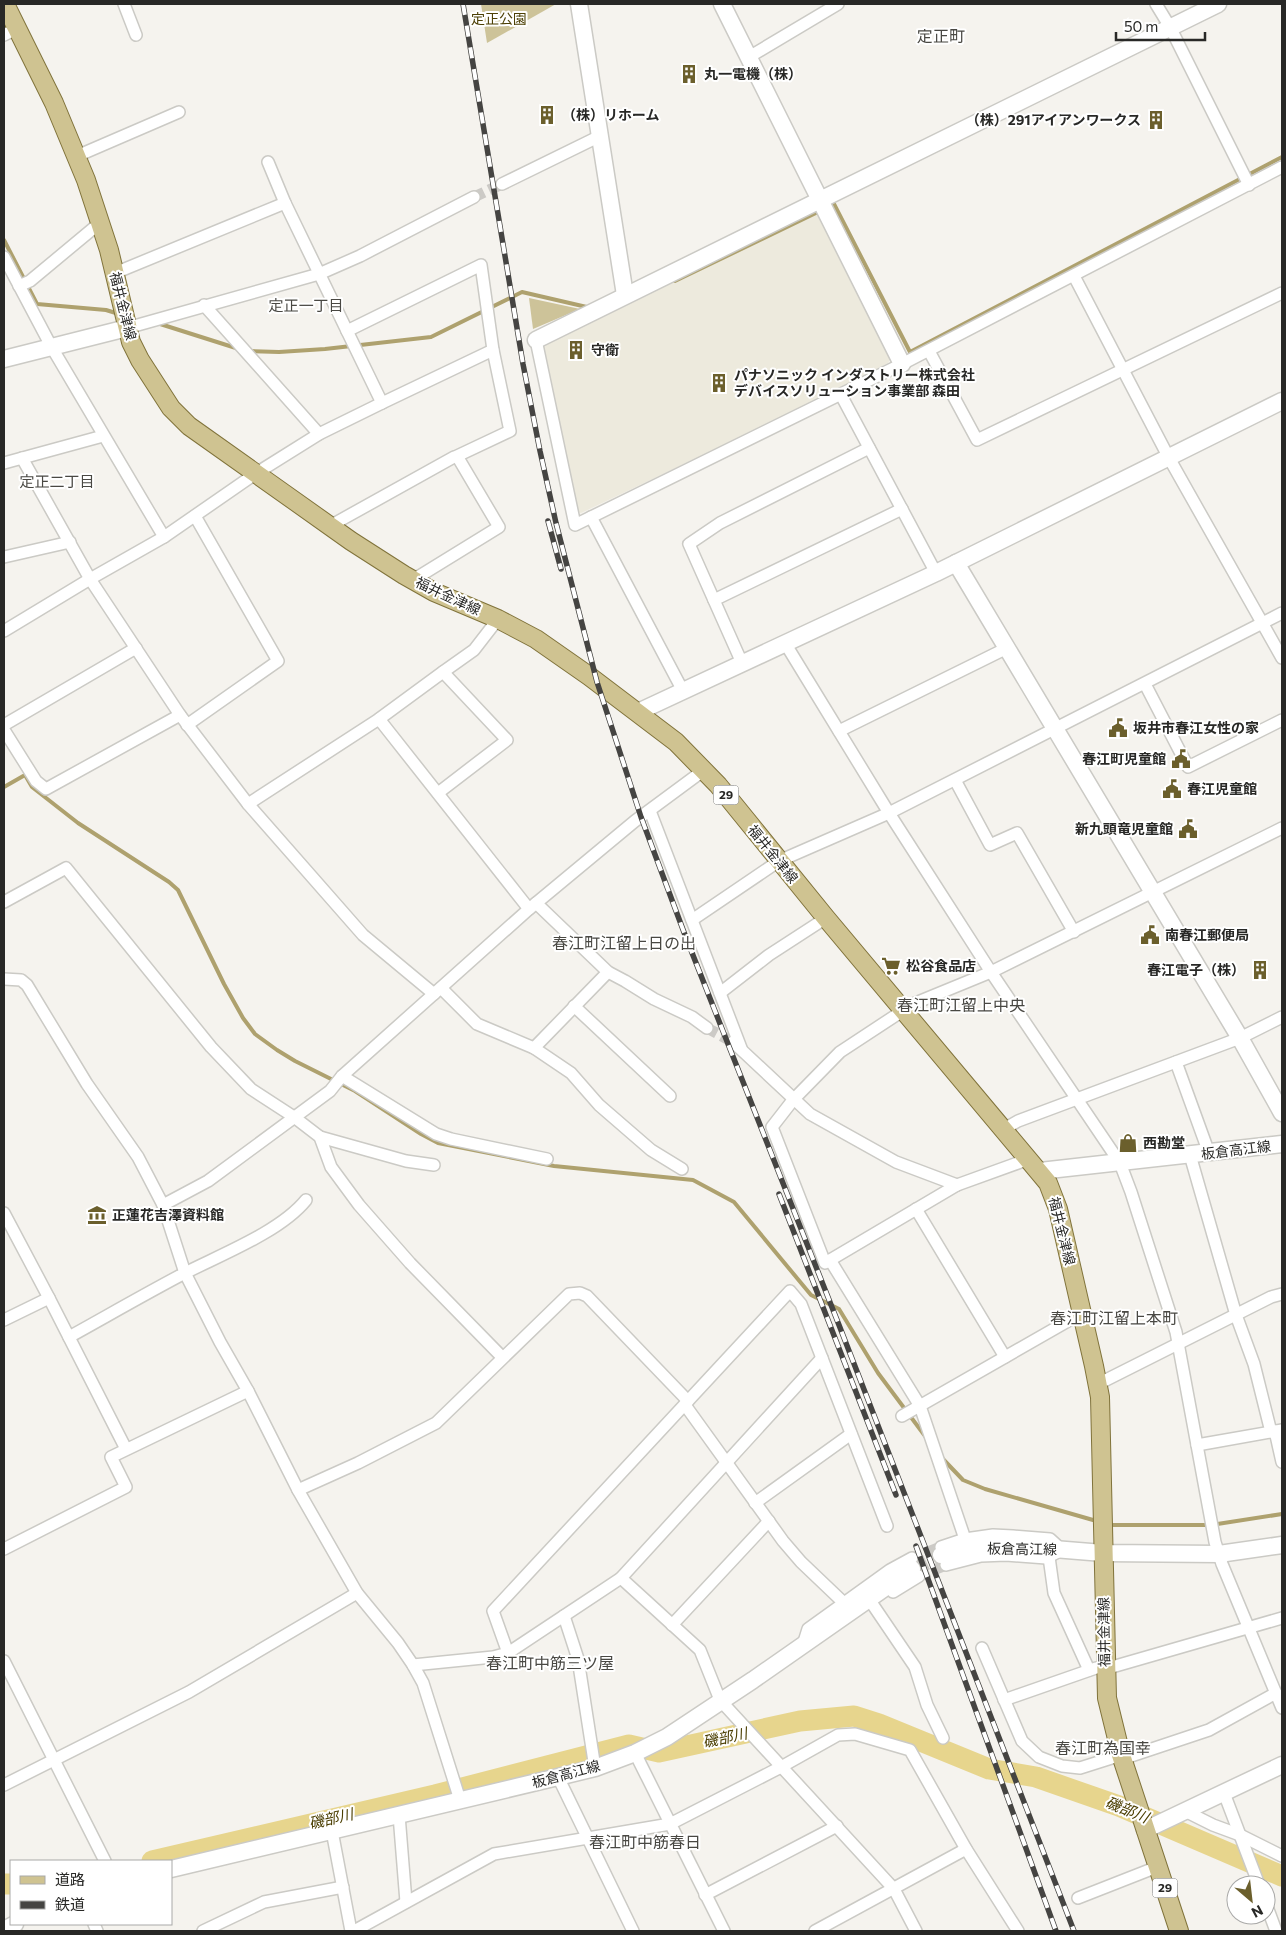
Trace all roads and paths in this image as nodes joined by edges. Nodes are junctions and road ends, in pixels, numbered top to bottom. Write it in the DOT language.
graph roads {
  1 [pos="6,4"];
  2 [pos="580,4"];
  3 [pos="722,4"];
  4 [pos="838,4"];
  5 [pos="1156,4"];
  6 [pos="1218,4"];
  7 [pos="127,5"];
  8 [pos="1170,27"];
  9 [pos="11,32"];
  10 [pos="136,36"];
  11 [pos="749,57"];
  12 [pos="179,112"];
  13 [pos="600,136"];
  14 [pos="77,156"];
  15 [pos="268,162"];
  16 [pos="1282,167"];
  17 [pos="502,184"];
  18 [pos="1250,185"];
  19 [pos="474,197"];
  20 [pos="820,199"];
  21 [pos="285,203"];
  22 [pos="101,222"];
  23 [pos="4,257"];
  24 [pos="115,273"];
  25 [pos="318,274"];
  26 [pos="1074,276"];
  27 [pos="19,286"];
  28 [pos="1282,293"];
  29 [pos="625,295"];
  30 [pos="204,305"];
  31 [pos="127,328"];
  32 [pos="347,331"];
  33 [pos="536,340"];
  34 [pos="51,346"];
  35 [pos="493,350"];
  36 [pos="929,351"];
  37 [pos="4,359"];
  38 [pos="902,364"];
  39 [pos="1124,369"];
  40 [pos="840,395"];
  41 [pos="1282,401"];
  42 [pos="382,404"];
  43 [pos="319,434"];
  44 [pos="103,436"];
  45 [pos="869,448"];
  46 [pos="454,457"];
  47 [pos="22,458"];
  48 [pos="1169,458"];
  49 [pos="4,463"];
  50 [pos="255,474"];
  51 [pos="902,509"];
  52 [pos="195,516"];
  53 [pos="591,517"];
  54 [pos="330,526"];
  55 [pos="164,537"];
  56 [pos="70,542"];
  57 [pos="4,557"];
  58 [pos="956,563"];
  59 [pos="936,573"];
  60 [pos="90,579"];
  61 [pos="413,580"];
  62 [pos="714,600"];
  63 [pos="1282,613"];
  64 [pos="498,619"];
  65 [pos="1264,623"];
  66 [pos="4,631"];
  67 [pos="785,643"];
  68 [pos="136,648"];
  69 [pos="1007,648"];
  70 [pos="1282,658"];
  71 [pos="742,663"];
  72 [pos="443,672"];
  73 [pos="1145,684"];
  74 [pos="683,691"];
  75 [pos="638,712"];
  76 [pos="180,715"];
  77 [pos="379,719"];
  78 [pos="1282,720"];
  79 [pos="4,725"];
  80 [pos="187,725"];
  81 [pos="1055,729"];
  82 [pos="4,730"];
  83 [pos="839,731"];
  84 [pos="704,770"];
  85 [pos="955,780"];
  86 [pos="438,793"];
  87 [pos="248,804"];
  88 [pos="650,810"];
  89 [pos="889,813"];
  90 [pos="1282,828"];
  91 [pos="779,862"];
  92 [pos="1153,893"];
  93 [pos="4,902"];
  94 [pos="532,906"];
  95 [pos="826,918"];
  96 [pos="692,920"];
  97 [pos="1074,932"];
  98 [pos="608,972"];
  99 [pos="991,972"];
  100 [pos="5,975"];
  101 [pos="438,991"];
  102 [pos="720,993"];
  103 [pos="574,1006"];
  104 [pos="904,1010"];
  105 [pos="1282,1017"];
  106 [pos="707,1028"];
  107 [pos="1240,1038"];
  108 [pos="534,1048"];
  109 [pos="1176,1062"];
  110 [pos="342,1076"];
  111 [pos="670,1096"];
  112 [pos="1078,1098"];
  113 [pos="793,1100"];
  114 [pos="1281,1108"];
  115 [pos="294,1117"];
  116 [pos="1004,1129"];
  117 [pos="320,1137"];
  118 [pos="1282,1144"];
  119 [pos="1209,1153"];
  120 [pos="1190,1155"];
  121 [pos="547,1159"];
  122 [pos="1120,1163"];
  123 [pos="1034,1165"];
  124 [pos="434,1166"];
  125 [pos="682,1169"];
  126 [pos="958,1185"];
  127 [pos="306,1200"];
  128 [pos="163,1205"];
  129 [pos="916,1209"];
  130 [pos="4,1213"];
  131 [pos="830,1260"];
  132 [pos="185,1273"];
  133 [pos="1282,1294"];
  134 [pos="49,1298"];
  135 [pos="1082,1313"];
  136 [pos="1236,1315"];
  137 [pos="4,1320"];
  138 [pos="69,1337"];
  139 [pos="1178,1344"];
  140 [pos="502,1357"];
  141 [pos="1006,1357"];
  142 [pos="822,1358"];
  143 [pos="1098,1384"];
  144 [pos="248,1391"];
  145 [pos="686,1403"];
  146 [pos="920,1406"];
  147 [pos="902,1416"];
  148 [pos="1276,1431"];
  149 [pos="851,1434"];
  150 [pos="1197,1445"];
  151 [pos="126,1449"];
  152 [pos="1282,1462"];
  153 [pos="726,1463"];
  154 [pos="298,1490"];
  155 [pos="755,1503"];
  156 [pos="769,1521"];
  157 [pos="888,1526"];
  158 [pos="965,1539"];
  159 [pos="1282,1545"];
  160 [pos="4,1549"];
  161 [pos="1103,1552"];
  162 [pos="1056,1553"];
  163 [pos="1219,1554"];
  164 [pos="942,1555"];
  165 [pos="914,1568"];
  166 [pos="621,1578"];
  167 [pos="357,1593"];
  168 [pos="844,1604"];
  169 [pos="873,1605"];
  170 [pos="564,1616"];
  171 [pos="1282,1618"];
  172 [pos="672,1625"];
  173 [pos="1249,1629"];
  174 [pos="803,1645"];
  175 [pos="982,1648"];
  176 [pos="508,1652"];
  177 [pos="4,1662"];
  178 [pos="413,1665"];
  179 [pos="1100,1668"];
  180 [pos="1276,1693"];
  181 [pos="720,1700"];
  182 [pos="1004,1700"];
  183 [pos="1282,1708"];
  184 [pos="943,1738"];
  185 [pos="635,1753"];
  186 [pos="1122,1757"];
  187 [pos="54,1760"];
  188 [pos="1282,1765"];
  189 [pos="781,1767"];
  190 [pos="596,1768"];
  191 [pos="558,1777"];
  192 [pos="4,1785"];
  193 [pos="1224,1793"];
  194 [pos="460,1800"];
  195 [pos="1183,1812"];
  196 [pos="399,1815"];
  197 [pos="670,1824"];
  198 [pos="837,1826"];
  199 [pos="332,1830"];
  200 [pos="1242,1837"];
  201 [pos="588,1838"];
  202 [pos="1148,1838"];
  203 [pos="966,1848"];
  204 [pos="1282,1856"];
  205 [pos="104,1860"];
  206 [pos="1157,1866"];
  207 [pos="172,1869"];
  208 [pos="1255,1875"];
  209 [pos="343,1887"];
  210 [pos="894,1889"];
  211 [pos="705,1895"];
  212 [pos="1078,1898"];
  213 [pos="406,1902"];
  214 [pos="628,1929"];
  215 [pos="203,1931"];
  216 [pos="352,1931"];
  217 [pos="724,1931"];
  218 [pos="815,1931"];
  219 [pos="916,1931"];
  220 [pos="1018,1931"];
  221 [pos="1179,1931"];
  1 -- 9 [label="main road, 福井金津線 / 29"];
  2 -- 13 [label="street"];
  3 -- 11 [label="street"];
  4 -- 11 [label="street"];
  5 -- 8 [label="street"];
  6 -- 8 [label="street"];
  7 -- 10 [label="street"];
  8 -- 18 [label="street"];
  8 -- 20 [label="street"];
  9 -- 14 [label="main road, 福井金津線 / 29"];
  11 -- 20 [label="street"];
  12 -- 14 [label="street"];
  13 -- 17 [label="street"];
  13 -- 29 [label="street"];
  14 -- 22 [label="main road, 福井金津線 / 29"];
  15 -- 21 [label="street"];
  16 -- 18 [label="street"];
  18 -- 26 [label="street"];
  19 -- 25 [label="street"];
  20 -- 29 [label="street"];
  20 -- 38 [label="street"];
  21 -- 24 [label="street"];
  21 -- 25 [label="street"];
  22 -- 24 [label="main road, 福井金津線 / 29"];
  22 -- 27 [label="street"];
  23 -- 27 [label="street"];
  24 -- 31 [label="main road, 福井金津線 / 29"];
  25 -- 30 [label="street"];
  25 -- 32 [label="street"];
  26 -- 36 [label="street"];
  26 -- 39 [label="street"];
  27 -- 34 [label="street"];
  28 -- 39 [label="street"];
  29 -- 33 [label="street"];
  30 -- 31 [label="street"];
  30 -- 43 [label="street"];
  31 -- 34 [label="street"];
  31 -- 50 [label="main road, 福井金津線 / 29"];
  32 -- 35 [label="street"];
  32 -- 42 [label="street"];
  33 -- 53 [label="street"];
  34 -- 37 [label="street"];
  34 -- 44 [label="street"];
  35 -- 42 [label="street"];
  35 -- 61 [label="street"];
  36 -- 38 [label="street"];
  36 -- 39 [label="street"];
  38 -- 40 [label="street"];
  39 -- 48 [label="street"];
  40 -- 45 [label="street"];
  40 -- 53 [label="street"];
  41 -- 48 [label="street"];
  42 -- 43 [label="street"];
  43 -- 50 [label="street"];
  44 -- 47 [label="street"];
  44 -- 55 [label="street"];
  45 -- 51 [label="street"];
  45 -- 62 [label="street"];
  46 -- 54 [label="street"];
  47 -- 49 [label="street"];
  47 -- 56 [label="street"];
  48 -- 58 [label="street"];
  48 -- 65 [label="street"];
  50 -- 52 [label="street"];
  50 -- 54 [label="main road, 福井金津線 / 29"];
  51 -- 59 [label="street"];
  51 -- 62 [label="street"];
  52 -- 55 [label="street"];
  52 -- 80 [label="street"];
  53 -- 74 [label="street"];
  54 -- 61 [label="main road, 福井金津線 / 29"];
  55 -- 60 [label="street"];
  56 -- 57 [label="street"];
  56 -- 60 [label="street"];
  58 -- 59 [label="street"];
  58 -- 69 [label="street"];
  59 -- 67 [label="street"];
  60 -- 66 [label="street"];
  60 -- 68 [label="street"];
  61 -- 64 [label="main road, 福井金津線 / 29"];
  62 -- 71 [label="street"];
  63 -- 65 [label="street"];
  64 -- 72 [label="street"];
  64 -- 75 [label="main road, 福井金津線 / 29"];
  65 -- 70 [label="street"];
  65 -- 73 [label="street"];
  67 -- 71 [label="street"];
  67 -- 83 [label="street"];
  68 -- 76 [label="street"];
  68 -- 79 [label="street"];
  69 -- 81 [label="street"];
  69 -- 83 [label="street"];
  71 -- 74 [label="street"];
  72 -- 77 [label="street"];
  72 -- 86 [label="street"];
  73 -- 78 [label="street"];
  73 -- 81 [label="street"];
  74 -- 75 [label="street"];
  75 -- 84 [label="main road, 福井金津線 / 29"];
  76 -- 80 [label="street"];
  76 -- 82 [label="street"];
  77 -- 86 [label="street"];
  77 -- 87 [label="street"];
  80 -- 87 [label="street"];
  81 -- 85 [label="street"];
  81 -- 92 [label="street"];
  83 -- 89 [label="street"];
  84 -- 88 [label="street"];
  84 -- 91 [label="main road, 福井金津線 / 29"];
  85 -- 89 [label="street"];
  85 -- 97 [label="street"];
  86 -- 94 [label="street"];
  87 -- 101 [label="street"];
  88 -- 94 [label="street"];
  88 -- 96 [label="street"];
  89 -- 91 [label="street"];
  89 -- 99 [label="street"];
  90 -- 92 [label="street"];
  91 -- 95 [label="main road, 福井金津線 / 29"];
  91 -- 96 [label="street"];
  92 -- 97 [label="street"];
  92 -- 107 [label="street"];
  93 -- 115 [label="street"];
  94 -- 98 [label="street"];
  94 -- 101 [label="street"];
  95 -- 102 [label="street"];
  95 -- 104 [label="main road, 福井金津線 / 29"];
  96 -- 102 [label="street"];
  97 -- 99 [label="street"];
  98 -- 103 [label="street"];
  98 -- 106 [label="street"];
  99 -- 104 [label="street"];
  99 -- 112 [label="street"];
  100 -- 128 [label="street"];
  101 -- 108 [label="street"];
  101 -- 110 [label="street"];
  102 -- 113 [label="street"];
  103 -- 108 [label="street"];
  103 -- 111 [label="street"];
  104 -- 113 [label="street"];
  104 -- 116 [label="main road, 福井金津線 / 29"];
  105 -- 107 [label="street"];
  107 -- 109 [label="street"];
  107 -- 114 [label="street"];
  108 -- 125 [label="street"];
  109 -- 112 [label="street"];
  109 -- 119 [label="street"];
  110 -- 115 [label="street"];
  110 -- 121 [label="street"];
  112 -- 116 [label="street"];
  112 -- 122 [label="street"];
  113 -- 126 [label="street"];
  113 -- 131 [label="street"];
  115 -- 117 [label="street"];
  115 -- 128 [label="street"];
  116 -- 123 [label="main road, 福井金津線 / 29"];
  117 -- 124 [label="street"];
  117 -- 140 [label="street"];
  118 -- 119 [label="street, 板倉高江線"];
  119 -- 120 [label="street, 板倉高江線"];
  120 -- 122 [label="street, 板倉高江線"];
  120 -- 136 [label="street"];
  122 -- 123 [label="street, 板倉高江線"];
  122 -- 139 [label="street"];
  123 -- 126 [label="street"];
  123 -- 135 [label="main road, 福井金津線 / 29"];
  126 -- 129 [label="street"];
  127 -- 132 [label="street"];
  128 -- 132 [label="street"];
  129 -- 131 [label="street"];
  129 -- 141 [label="street"];
  130 -- 134 [label="street"];
  131 -- 146 [label="street"];
  132 -- 138 [label="street"];
  132 -- 144 [label="street"];
  133 -- 136 [label="street"];
  134 -- 137 [label="street"];
  134 -- 138 [label="street"];
  135 -- 141 [label="street"];
  135 -- 143 [label="main road, 福井金津線 / 29"];
  136 -- 139 [label="street"];
  136 -- 148 [label="street"];
  138 -- 151 [label="street"];
  139 -- 143 [label="street"];
  139 -- 150 [label="street"];
  140 -- 145 [label="street"];
  140 -- 154 [label="street"];
  141 -- 146 [label="street"];
  142 -- 145 [label="street"];
  142 -- 149 [label="street"];
  142 -- 153 [label="street"];
  143 -- 161 [label="main road, 福井金津線 / 29"];
  144 -- 151 [label="street"];
  144 -- 154 [label="street"];
  145 -- 153 [label="street"];
  145 -- 176 [label="street"];
  146 -- 147 [label="street"];
  146 -- 158 [label="street"];
  148 -- 150 [label="street"];
  148 -- 152 [label="street"];
  149 -- 155 [label="street"];
  149 -- 157 [label="street"];
  150 -- 163 [label="street"];
  151 -- 160 [label="street"];
  153 -- 155 [label="street"];
  153 -- 166 [label="street"];
  154 -- 167 [label="street"];
  155 -- 156 [label="street"];
  156 -- 168 [label="street"];
  156 -- 172 [label="street"];
  158 -- 162 [label="street"];
  158 -- 164 [label="street"];
  159 -- 163 [label="street, 板倉高江線"];
  161 -- 162 [label="street, 板倉高江線"];
  161 -- 163 [label="street, 板倉高江線"];
  161 -- 179 [label="main road, 福井金津線 / 29"];
  162 -- 164 [label="street, 板倉高江線"];
  162 -- 179 [label="street"];
  163 -- 173 [label="street"];
  165 -- 168 [label="street"];
  165 -- 169 [label="street"];
  165 -- 174 [label="street, 板倉高江線"];
  166 -- 170 [label="street"];
  166 -- 172 [label="street"];
  167 -- 178 [label="street"];
  167 -- 187 [label="street"];
  168 -- 174 [label="street"];
  169 -- 174 [label="street"];
  169 -- 184 [label="street"];
  170 -- 176 [label="street"];
  170 -- 190 [label="street"];
  171 -- 173 [label="street"];
  172 -- 181 [label="street"];
  173 -- 179 [label="street"];
  173 -- 180 [label="street"];
  174 -- 181 [label="street, 板倉高江線"];
  175 -- 182 [label="street"];
  176 -- 178 [label="street"];
  177 -- 187 [label="street"];
  178 -- 194 [label="street"];
  179 -- 182 [label="street"];
  179 -- 186 [label="main road, 福井金津線 / 29"];
  180 -- 183 [label="street"];
  180 -- 186 [label="street"];
  181 -- 185 [label="street, 板倉高江線"];
  181 -- 189 [label="street"];
  182 -- 186 [label="street"];
  185 -- 190 [label="street, 板倉高江線"];
  185 -- 197 [label="street"];
  186 -- 202 [label="main road, 福井金津線 / 29"];
  187 -- 192 [label="street"];
  187 -- 205 [label="street"];
  188 -- 193 [label="street"];
  189 -- 197 [label="street"];
  189 -- 198 [label="street"];
  189 -- 203 [label="street"];
  190 -- 191 [label="street, 板倉高江線"];
  191 -- 194 [label="street, 板倉高江線"];
  191 -- 201 [label="street"];
  193 -- 195 [label="street"];
  193 -- 200 [label="street"];
  194 -- 196 [label="street, 板倉高江線"];
  195 -- 200 [label="street"];
  195 -- 202 [label="street"];
  196 -- 199 [label="street, 板倉高江線"];
  196 -- 213 [label="street"];
  197 -- 201 [label="street"];
  197 -- 211 [label="street"];
  198 -- 210 [label="street"];
  198 -- 211 [label="street"];
  199 -- 207 [label="street, 板倉高江線"];
  199 -- 209 [label="street"];
  200 -- 204 [label="street"];
  200 -- 208 [label="street"];
  201 -- 213 [label="street"];
  201 -- 214 [label="street"];
  202 -- 206 [label="main road, 福井金津線 / 29"];
  203 -- 210 [label="street"];
  203 -- 220 [label="street"];
  206 -- 212 [label="street"];
  206 -- 221 [label="main road, 福井金津線 / 29"];
  209 -- 215 [label="street"];
  209 -- 216 [label="street"];
  210 -- 218 [label="street"];
  210 -- 219 [label="street"];
  211 -- 217 [label="street"];
  213 -- 216 [label="street"];
}
